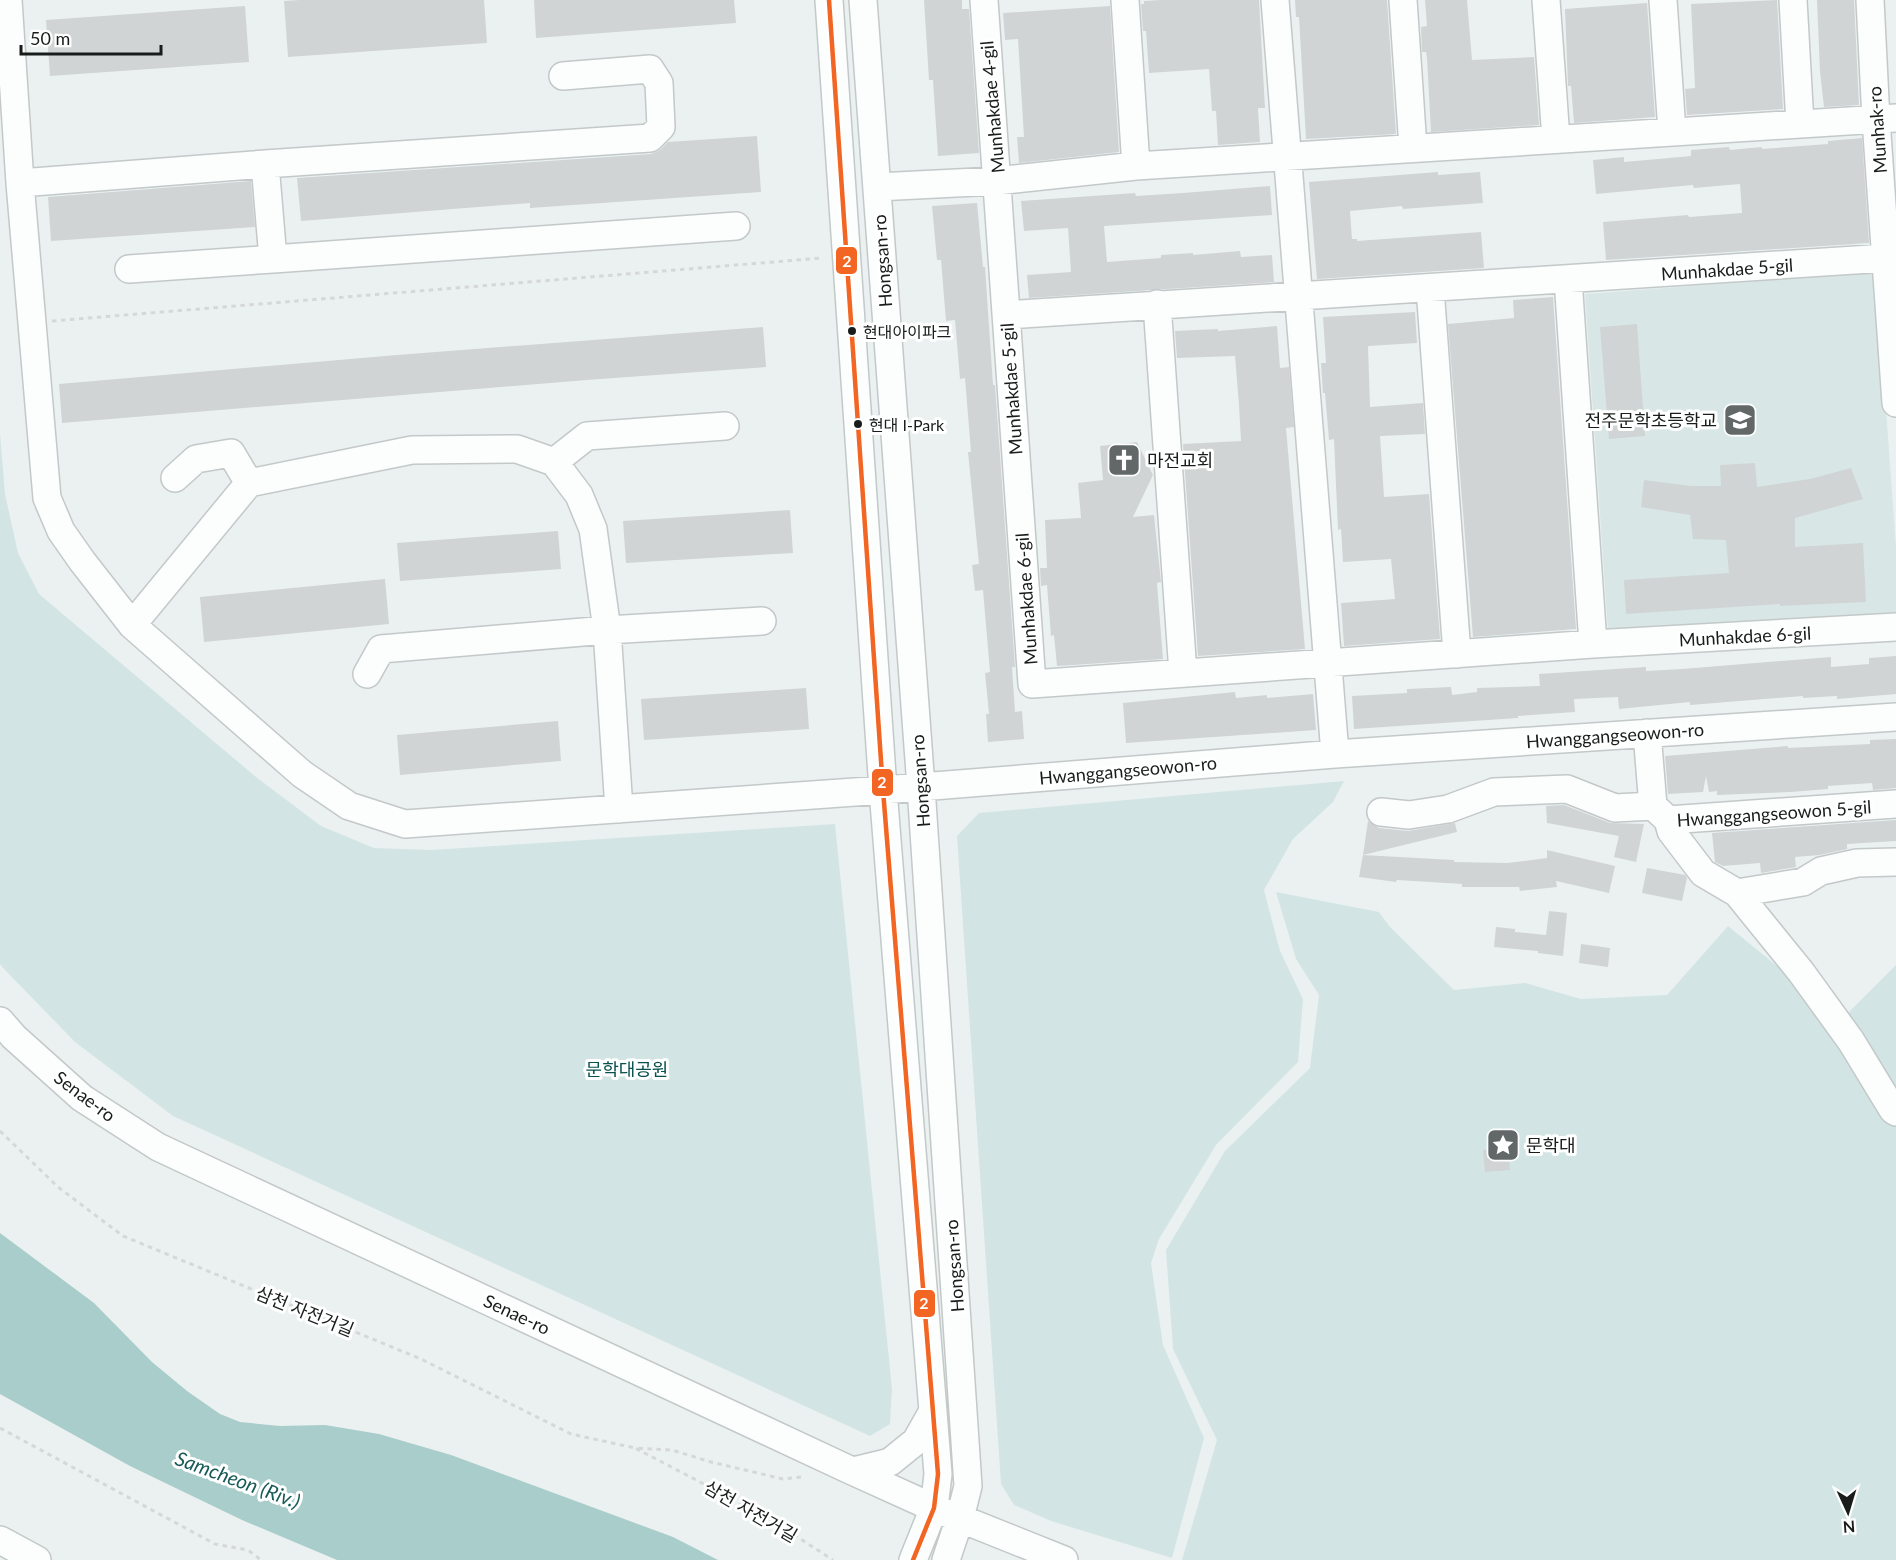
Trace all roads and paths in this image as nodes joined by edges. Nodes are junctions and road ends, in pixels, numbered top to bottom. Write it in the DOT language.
graph roads {
  1 [pos="829,0"];
  2 [pos="863,0"];
  3 [pos="1125,0"];
  4 [pos="1275,0"];
  5 [pos="1403,0"];
  6 [pos="1546,0"];
  7 [pos="1663,0"];
  8 [pos="1792,0"];
  9 [pos="1870,0"];
  10 [pos="984,1"];
  11 [pos="5,7"];
  12 [pos="563,76"];
  13 [pos="1886,119"];
  14 [pos="1800,124"];
  15 [pos="1672,132"];
  16 [pos="1556,139"];
  17 [pos="1413,148"];
  18 [pos="1287,156"];
  19 [pos="265,164"];
  20 [pos="1136,166"];
  21 [pos="996,182"];
  22 [pos="20,183"];
  23 [pos="877,187"];
  24 [pos="736,226"];
  25 [pos="822,258"];
  26 [pos="1886,258"];
  27 [pos="273,259"];
  28 [pos="129,269"];
  29 [pos="1568,279"];
  30 [pos="1430,288"];
  31 [pos="1298,296"];
  32 [pos="1157,304"];
  33 [pos="1006,315"];
  34 [pos="33,322"];
  35 [pos="1896,403"];
  36 [pos="725,426"];
  37 [pos="554,462"];
  38 [pos="175,478"];
  39 [pos="249,483"];
  40 [pos="1019,506"];
  41 [pos="762,621"];
  42 [pos="132,625"];
  43 [pos="1896,627"];
  44 [pos="607,630"];
  45 [pos="1593,644"];
  46 [pos="1457,654"];
  47 [pos="1328,663"];
  48 [pos="1183,673"];
  49 [pos="367,675"];
  50 [pos="1896,717"];
  51 [pos="1647,733"];
  52 [pos="1335,754"];
  53 [pos="921,787"];
  54 [pos="883,790"];
  55 [pos="1896,804"];
  56 [pos="618,809"];
  57 [pos="1381,812"];
  58 [pos="1661,813"];
  59 [pos="1896,862"];
  60 [pos="1737,893"];
  61 [pos="0,1021"];
  62 [pos="1896,1112"];
  63 [pos="0,1131"];
  64 [pos="933,1411"];
  65 [pos="0,1428"];
  66 [pos="635,1448"];
  67 [pos="853,1471"];
  68 [pos="801,1477"];
  69 [pos="934,1508"];
  70 [pos="960,1518"];
  71 [pos="0,1540"];
  72 [pos="916,1554"];
  73 [pos="37,1560"];
  74 [pos="261,1560"];
  75 [pos="833,1560"];
  76 [pos="946,1560"];
  77 [pos="1064,1560"];
  1 -- 54 [label="street, Hongsan-ro"];
  2 -- 23 [label="street, Hongsan-ro"];
  3 -- 20 [label="street"];
  4 -- 18 [label="street"];
  5 -- 17 [label="street"];
  6 -- 16 [label="street"];
  7 -- 15 [label="street"];
  8 -- 14 [label="street"];
  9 -- 13 [label="street, Munhak-ro"];
  10 -- 21 [label="street, Munhakdae 4-gil"];
  11 -- 22 [label="street, Hwanggangseowon-ro"];
  12 -- 19 [label="street"];
  13 -- 14 [label="street, Munhakdae 4-gil"];
  13 -- 26 [label="street, Munhak-ro"];
  14 -- 15 [label="street, Munhakdae 4-gil"];
  15 -- 16 [label="street, Munhakdae 4-gil"];
  16 -- 17 [label="street, Munhakdae 4-gil"];
  17 -- 18 [label="street, Munhakdae 4-gil"];
  18 -- 20 [label="street, Munhakdae 4-gil"];
  18 -- 31 [label="street"];
  19 -- 22 [label="street"];
  19 -- 27 [label="street"];
  20 -- 21 [label="street, Munhakdae 4-gil"];
  21 -- 23 [label="street"];
  21 -- 33 [label="street"];
  22 -- 34 [label="street, Hwanggangseowon-ro"];
  23 -- 53 [label="street, Hongsan-ro"];
  24 -- 27 [label="street"];
  25 -- 34 [label="path"];
  26 -- 29 [label="street, Munhakdae 5-gil"];
  26 -- 35 [label="street, Munhak-ro"];
  27 -- 28 [label="street"];
  29 -- 30 [label="street, Munhakdae 5-gil"];
  29 -- 45 [label="street"];
  30 -- 31 [label="street, Munhakdae 5-gil"];
  30 -- 46 [label="street"];
  31 -- 32 [label="street, Munhakdae 5-gil"];
  31 -- 47 [label="street"];
  32 -- 33 [label="street, Munhakdae 5-gil"];
  32 -- 48 [label="street"];
  33 -- 40 [label="street, Munhakdae 5-gil"];
  34 -- 42 [label="street, Hwanggangseowon-ro"];
  36 -- 37 [label="street"];
  37 -- 39 [label="street"];
  37 -- 44 [label="street"];
  38 -- 39 [label="street"];
  39 -- 42 [label="street"];
  40 -- 48 [label="street, Munhakdae 6-gil"];
  41 -- 44 [label="street"];
  42 -- 56 [label="street, Hwanggangseowon-ro"];
  43 -- 45 [label="street, Munhakdae 6-gil"];
  44 -- 49 [label="street"];
  44 -- 56 [label="street"];
  45 -- 46 [label="street, Munhakdae 6-gil"];
  46 -- 47 [label="street, Munhakdae 6-gil"];
  47 -- 48 [label="street, Munhakdae 6-gil"];
  47 -- 52 [label="street"];
  50 -- 51 [label="street, Hwanggangseowon-ro"];
  51 -- 52 [label="street, Hwanggangseowon-ro"];
  51 -- 58 [label="street"];
  52 -- 53 [label="street, Hwanggangseowon-ro"];
  53 -- 54 [label="street, Hwanggangseowon-ro"];
  53 -- 70 [label="street, Hongsan-ro"];
  54 -- 56 [label="street, Hwanggangseowon-ro"];
  54 -- 64 [label="street, Hongsan-ro"];
  55 -- 58 [label="street, Hwanggangseowon 5-gil"];
  57 -- 58 [label="street"];
  58 -- 60 [label="street, Hwanggangseowon 5-gil"];
  59 -- 60 [label="street"];
  60 -- 62 [label="street"];
  61 -- 67 [label="street, Senae-ro"];
  63 -- 66 [label="path, 삼천 자전거길"];
  64 -- 67 [label="street"];
  64 -- 69 [label="street, Hongsan-ro"];
  65 -- 74 [label="path"];
  66 -- 68 [label="path, 삼천 자전거길"];
  66 -- 75 [label="path, 삼천 자전거길"];
  67 -- 69 [label="street, Senae-ro"];
  69 -- 70 [label="street, Senae-ro"];
  69 -- 72 [label="street, Hongsan-ro"];
  70 -- 76 [label="street, Hongsan-ro"];
  70 -- 77 [label="street, Senae-ro"];
  71 -- 73 [label="street"];
}
